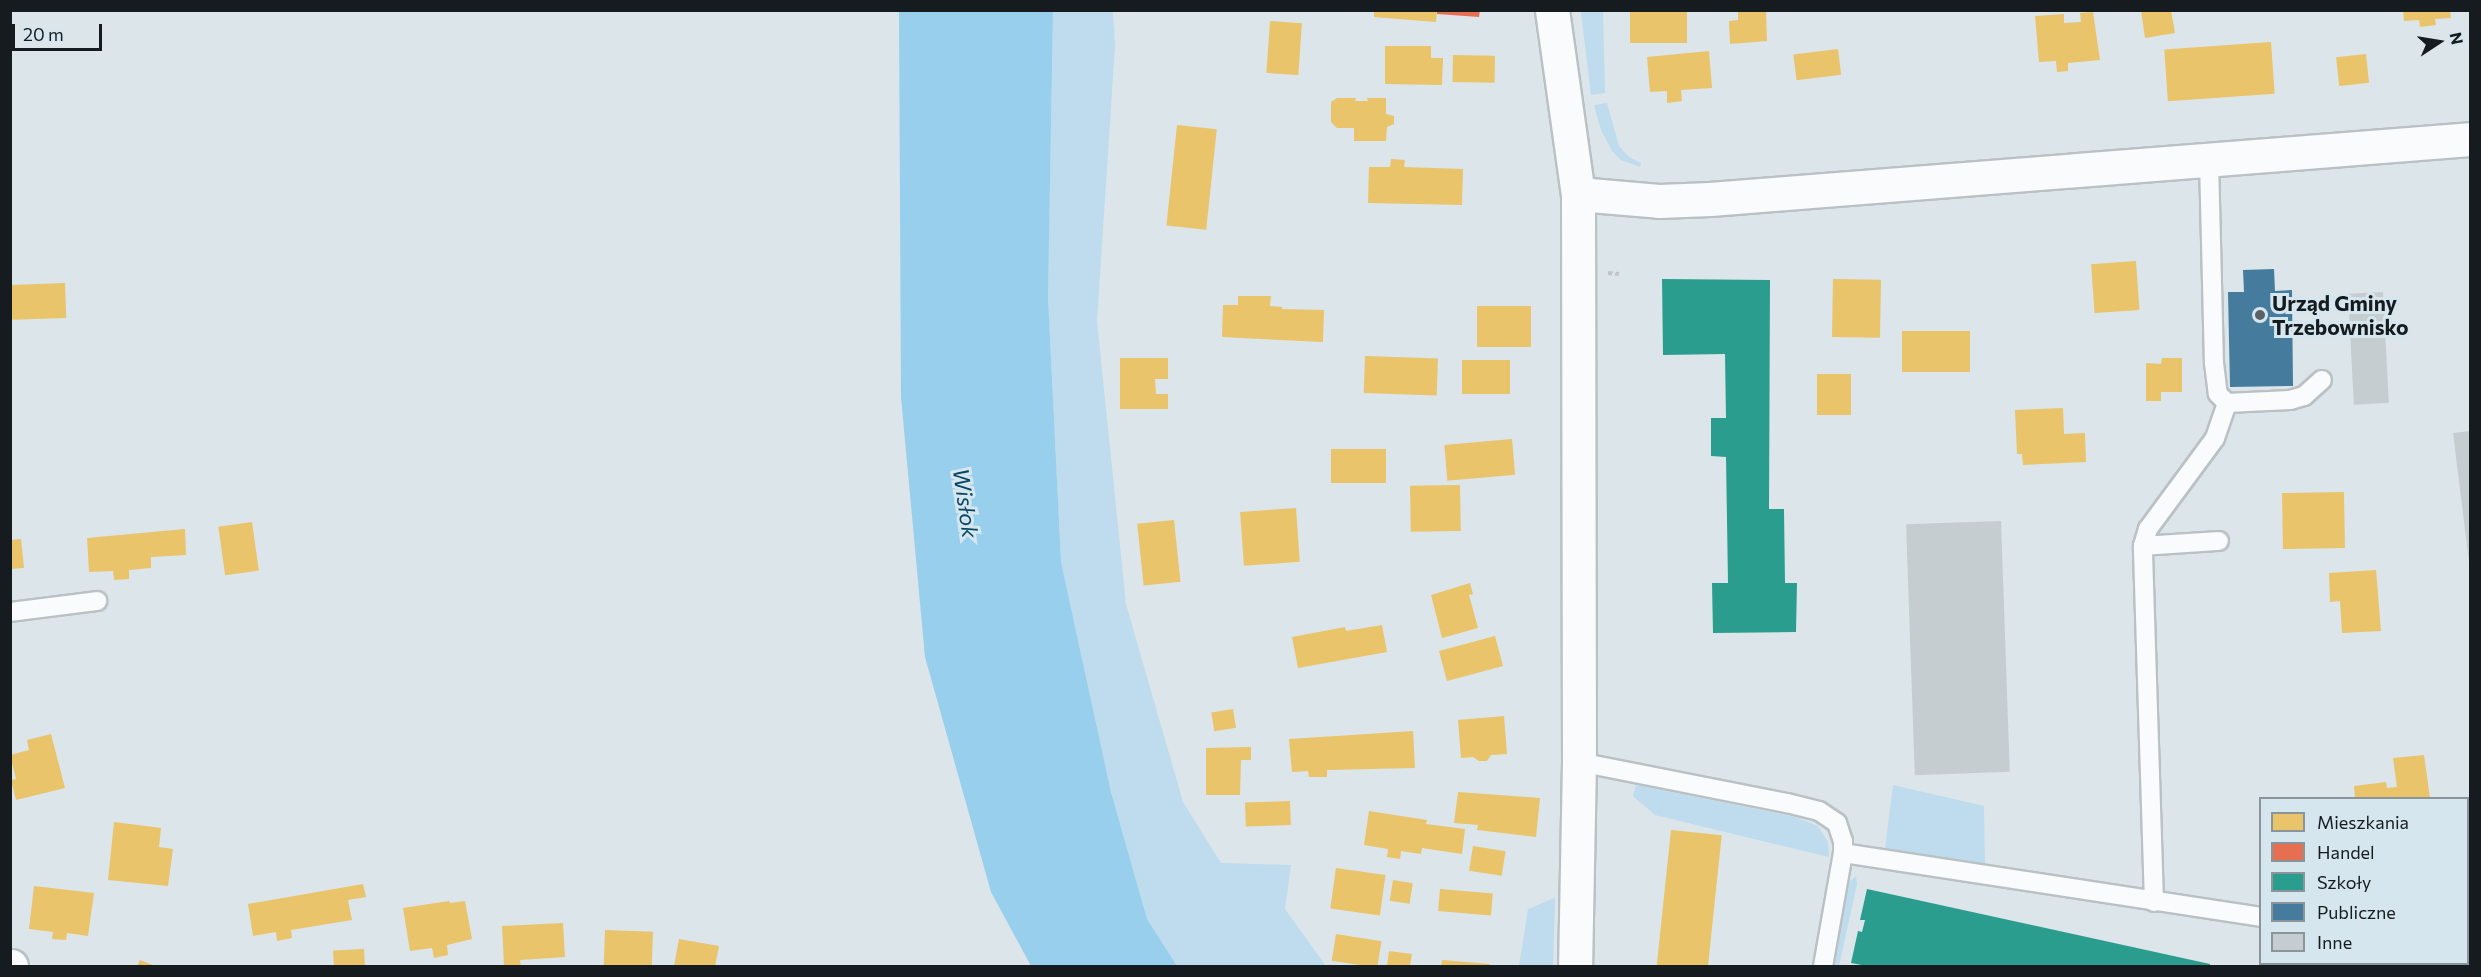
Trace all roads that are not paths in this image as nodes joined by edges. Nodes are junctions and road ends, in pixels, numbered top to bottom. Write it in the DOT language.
graph roads {
  1 [pos="1552,10"];
  2 [pos="2470,140"];
  3 [pos="2209,160"];
  4 [pos="1578,194"];
  5 [pos="2322,380"];
  6 [pos="2227,403"];
  7 [pos="2219,542"];
  8 [pos="2143,546"];
  9 [pos="97,601"];
  10 [pos="10,612"];
  11 [pos="1579,762"];
  12 [pos="1844,853"];
  13 [pos="2154,902"];
  14 [pos="2259,917"];
  15 [pos="1575,966"];
  16 [pos="1823,966"];
  1 -- 4 [label="street"];
  2 -- 3 [label="street"];
  3 -- 4 [label="street"];
  3 -- 6 [label="lane"];
  4 -- 11 [label="street"];
  5 -- 6 [label="lane"];
  6 -- 8 [label="lane"];
  7 -- 8 [label="lane"];
  8 -- 13 [label="lane"];
  9 -- 10 [label="lane"];
  11 -- 12 [label="lane"];
  11 -- 15 [label="street"];
  12 -- 13 [label="lane"];
  12 -- 16 [label="lane"];
  13 -- 14 [label="lane"];
}
